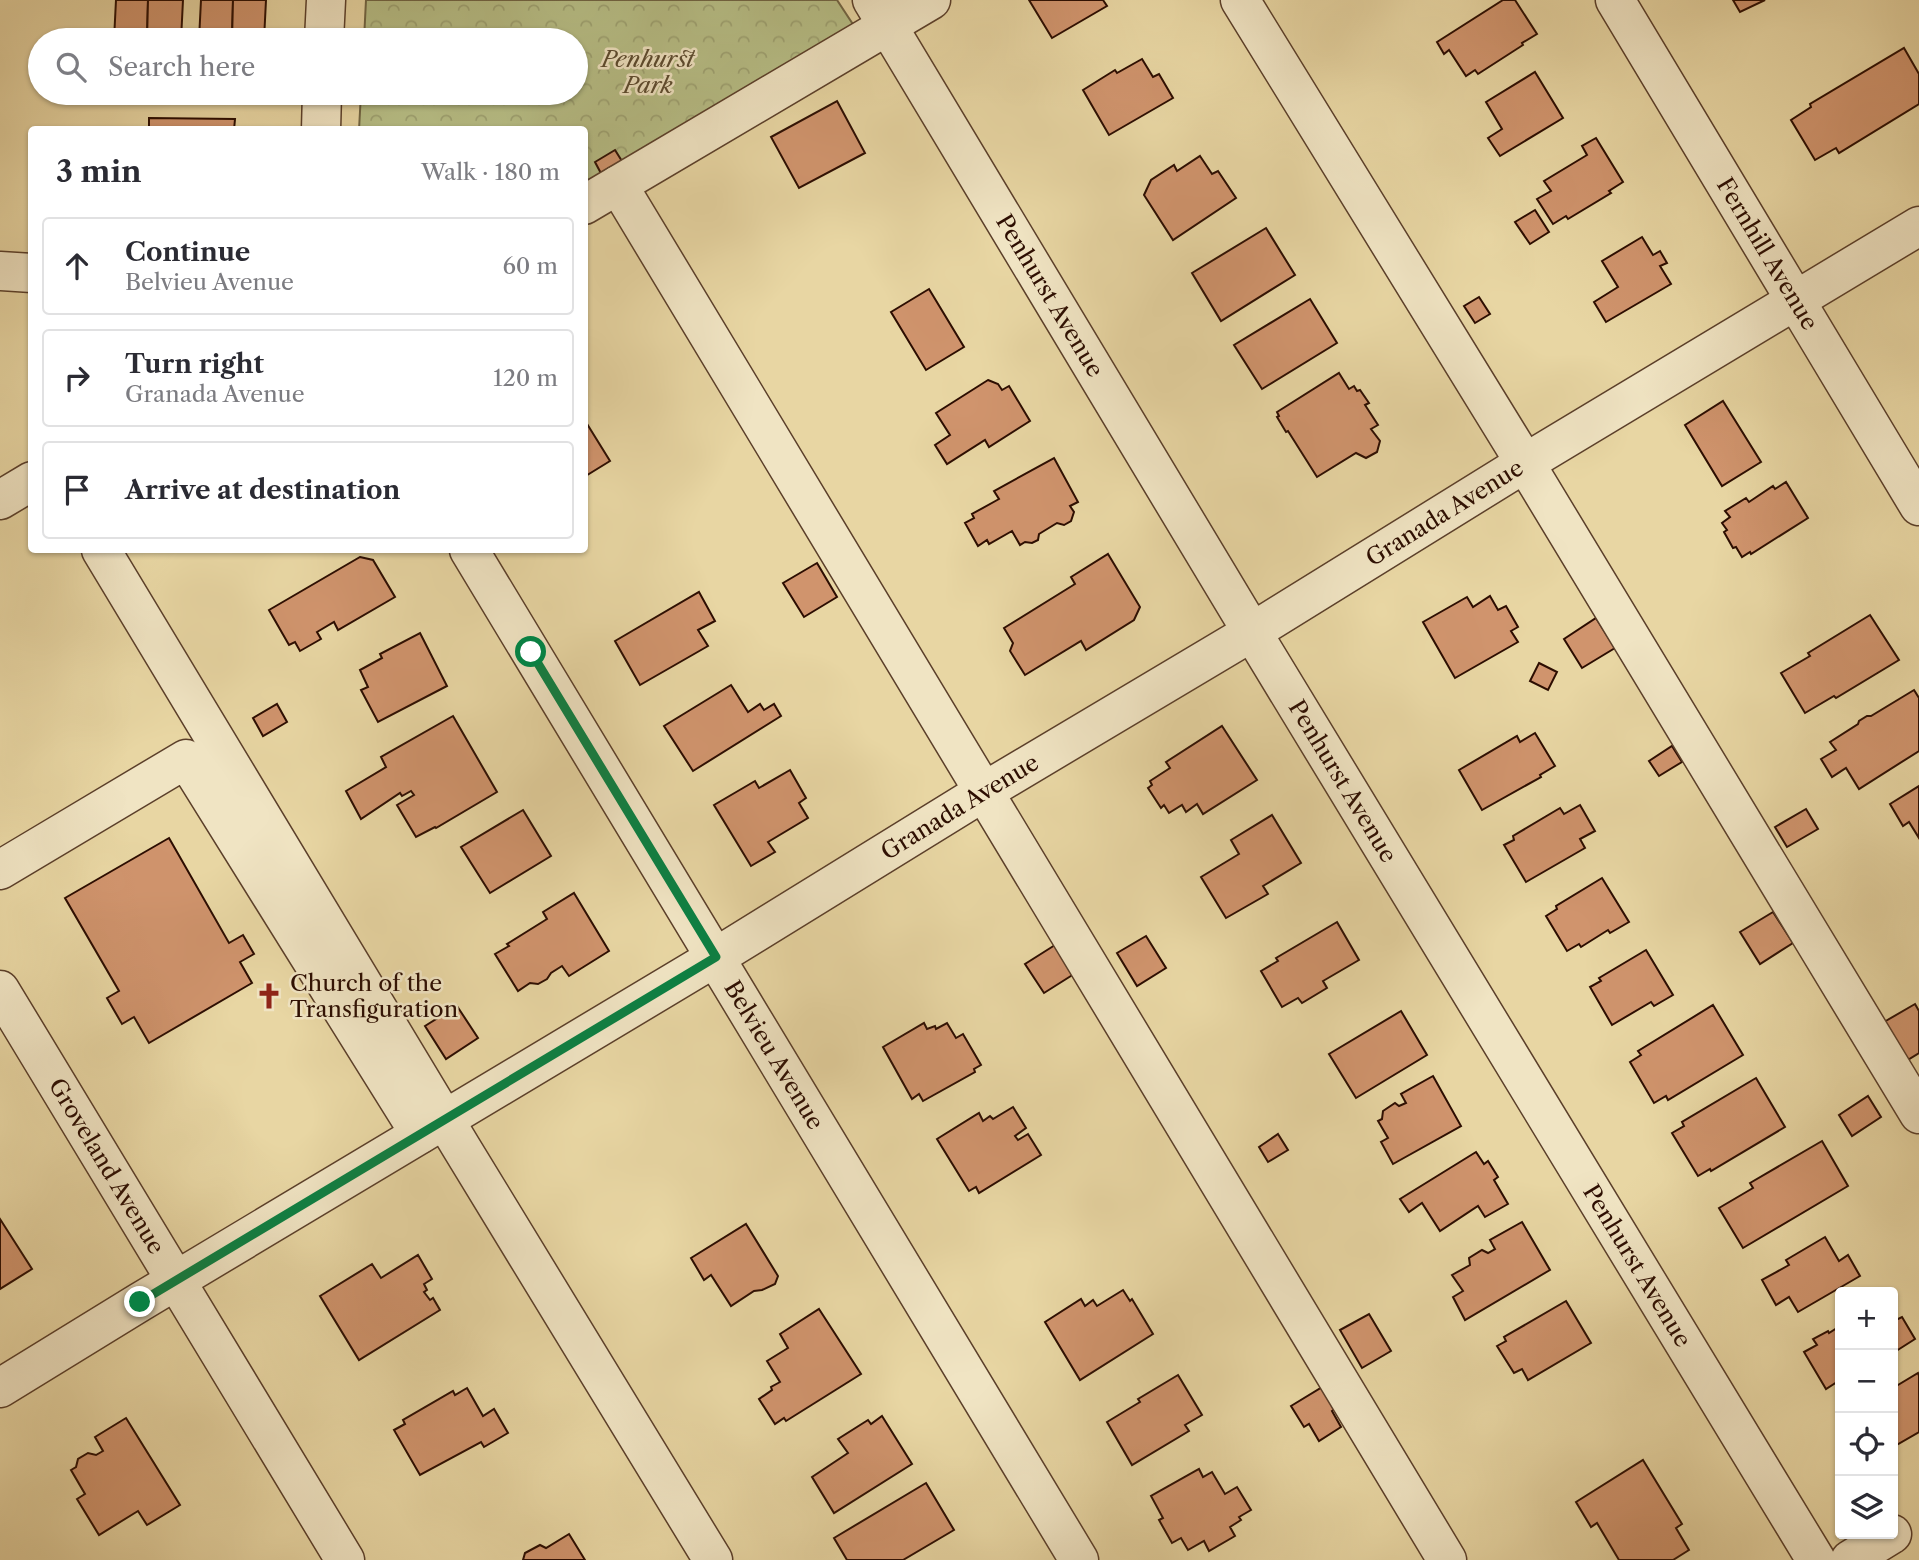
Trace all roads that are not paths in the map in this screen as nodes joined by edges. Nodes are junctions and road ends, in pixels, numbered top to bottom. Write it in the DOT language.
graph roads {
  1 [pos="326,0"];
  2 [pos="931,0"];
  3 [pos="1240,0"];
  4 [pos="1615,0"];
  5 [pos="880,13"];
  6 [pos="325,28"];
  7 [pos="322,105"];
  8 [pos="321,126"];
  9 [pos="618,185"];
  10 [pos="588,203"];
  11 [pos="1919,226"];
  12 [pos="0,271"];
  13 [pos="28,273"];
  14 [pos="1796,300"];
  15 [pos="1525,463"];
  16 [pos="28,483"];
  17 [pos="0,500"];
  18 [pos="1919,506"];
  19 [pos="103,553"];
  20 [pos="471,553"];
  21 [pos="1252,632"];
  22 [pos="985,791"];
  23 [pos="0,870"];
  24 [pos="716,957"];
  25 [pos="0,990"];
  26 [pos="1919,1114"];
  27 [pos="432,1127"];
  28 [pos="176,1281"];
  29 [pos="0,1388"];
  30 [pos="1919,1517"];
  31 [pos="1898,1531"];
  32 [pos="1885,1539"];
  33 [pos="345,1560"];
  34 [pos="713,1560"];
  35 [pos="1079,1560"];
  36 [pos="1447,1560"];
  37 [pos="1816,1560"];
  38 [pos="1850,1560"];
  1 -- 6 [label="street"];
  2 -- 5 [label="street"];
  3 -- 15 [label="street"];
  4 -- 14 [label="street, Fernhill Avenue"];
  5 -- 9 [label="street"];
  5 -- 21 [label="street, Penhurst Avenue"];
  7 -- 8 [label="street"];
  9 -- 10 [label="street"];
  9 -- 22 [label="street"];
  11 -- 14 [label="street, Granada Avenue"];
  12 -- 13 [label="street"];
  14 -- 15 [label="street, Granada Avenue"];
  14 -- 18 [label="street, Fernhill Avenue"];
  15 -- 21 [label="street, Granada Avenue"];
  15 -- 26 [label="street"];
  16 -- 17 [label="street"];
  19 -- 27 [label="street"];
  20 -- 24 [label="street, Belvieu Avenue"];
  21 -- 22 [label="street, Granada Avenue"];
  21 -- 37 [label="street, Penhurst Avenue"];
  22 -- 24 [label="street, Granada Avenue"];
  22 -- 36 [label="street"];
  23 -- 27 [label="street"];
  24 -- 27 [label="street, Granada Avenue"];
  24 -- 35 [label="street, Belvieu Avenue"];
  25 -- 28 [label="street, Groveland Avenue"];
  27 -- 28 [label="street, Granada Avenue"];
  27 -- 34 [label="street"];
  28 -- 29 [label="street, Granada Avenue"];
  28 -- 33 [label="street, Groveland Avenue"];
  30 -- 31 [label="street"];
  32 -- 38 [label="street"];
}
